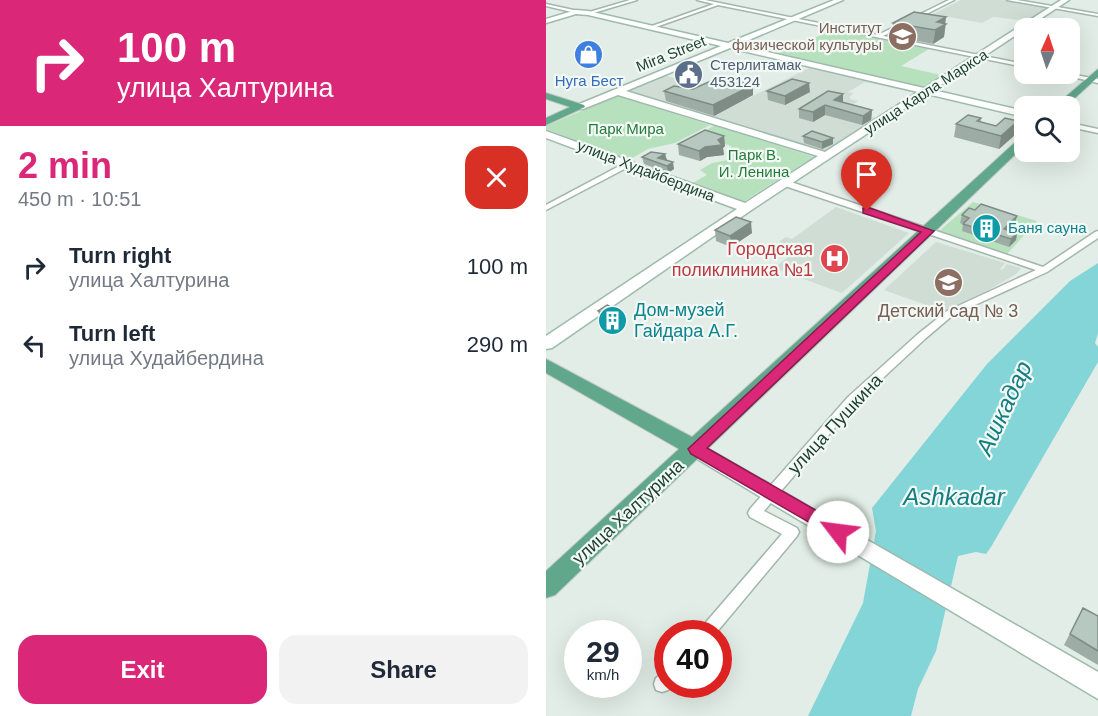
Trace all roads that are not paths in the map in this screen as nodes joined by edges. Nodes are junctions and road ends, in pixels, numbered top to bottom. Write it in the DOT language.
graph roads {
  1 [pos="635,0"];
  2 [pos="699,0"];
  3 [pos="730,0"];
  4 [pos="840,0"];
  5 [pos="952,0"];
  6 [pos="1010,0"];
  7 [pos="1066,0"];
  8 [pos="546,4"];
  9 [pos="718,4"];
  10 [pos="1054,8"];
  11 [pos="576,12"];
  12 [pos="588,13"];
  13 [pos="1098,15"];
  14 [pos="795,18"];
  15 [pos="546,21"];
  16 [pos="651,27"];
  17 [pos="879,36"];
  18 [pos="733,45"];
  19 [pos="980,57"];
  20 [pos="1014,64"];
  21 [pos="1080,76"];
  22 [pos="1096,77"];
  23 [pos="927,91"];
  24 [pos="618,92"];
  25 [pos="1072,96"];
  26 [pos="546,97"];
  27 [pos="578,108"];
  28 [pos="1014,112"];
  29 [pos="546,122"];
  30 [pos="1080,126"];
  31 [pos="1098,131"];
  32 [pos="546,134"];
  33 [pos="1014,149"];
  34 [pos="828,156"];
  35 [pos="628,165"];
  36 [pos="785,183"];
  37 [pos="546,208"];
  38 [pos="746,208"];
  39 [pos="928,231"];
  40 [pos="1098,234"];
  41 [pos="1044,270"];
  42 [pos="546,344"];
  43 [pos="546,365"];
  44 [pos="696,449"];
  45 [pos="772,493"];
  46 [pos="546,587"];
  47 [pos="717,620"];
  48 [pos="1098,686"];
  1 -- 12 [label="street"];
  2 -- 9 [label="street"];
  3 -- 9 [label="street"];
  4 -- 14 [label="street, Mira Street"];
  5 -- 17 [label="street"];
  6 -- 10 [label="street"];
  7 -- 10 [label="street, улица Карла Маркса"];
  8 -- 11 [label="street"];
  9 -- 14 [label="street"];
  9 -- 16 [label="street"];
  10 -- 13 [label="street"];
  10 -- 19 [label="street, улица Карла Маркса"];
  11 -- 12 [label="street"];
  11 -- 15 [label="street"];
  12 -- 16 [label="street"];
  14 -- 17 [label="street"];
  14 -- 18 [label="street, Mira Street"];
  16 -- 18 [label="street"];
  17 -- 19 [label="street"];
  18 -- 23 [label="street"];
  18 -- 24 [label="street, Mira Street"];
  19 -- 20 [label="street"];
  19 -- 23 [label="street, улица Карла Маркса"];
  21 -- 22 [label="street"];
  22 -- 25 [label="main road"];
  23 -- 28 [label="street"];
  23 -- 34 [label="street, улица Карла Маркса"];
  24 -- 27 [label="street, Mira Street"];
  24 -- 34 [label="street"];
  26 -- 27 [label="main road"];
  27 -- 29 [label="main road, Mira Street"];
  30 -- 31 [label="street"];
  32 -- 35 [label="street, улица Худайбердина"];
  33 -- 39 [label="main road, улица Халтурина"];
  34 -- 36 [label="street, улица Карла Маркса"];
  35 -- 37 [label="street"];
  35 -- 38 [label="street, улица Худайбердина"];
  36 -- 38 [label="street, улица Карла Маркса"];
  36 -- 39 [label="street"];
  38 -- 42 [label="street, улица Карла Маркса"];
  39 -- 41 [label="street"];
  39 -- 44 [label="main road, улица Халтурина"];
  40 -- 41 [label="street, улица Пушкина"];
  41 -- 45 [label="street, улица Пушкина"];
  43 -- 44 [label="main road"];
  44 -- 45 [label="street"];
  44 -- 46 [label="main road, улица Халтурина"];
  45 -- 47 [label="street, улица Пушкина"];
  45 -- 48 [label="street"];
}
